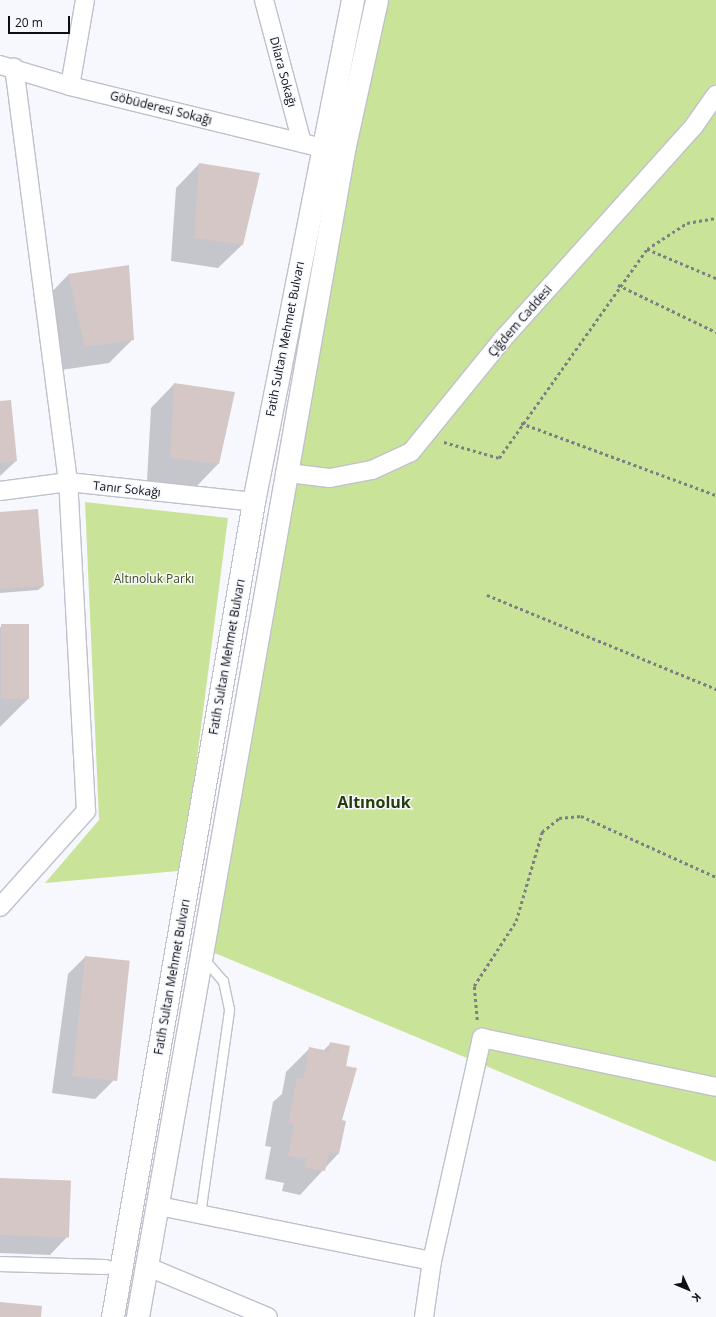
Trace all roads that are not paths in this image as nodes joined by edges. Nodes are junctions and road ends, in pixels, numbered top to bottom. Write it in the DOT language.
graph roads {
  1 [pos="85,0"];
  2 [pos="264,0"];
  3 [pos="353,0"];
  4 [pos="377,0"];
  5 [pos="7,67"];
  6 [pos="70,86"];
  7 [pos="716,95"];
  8 [pos="312,145"];
  9 [pos="288,474"];
  10 [pos="68,482"];
  11 [pos="0,491"];
  12 [pos="254,502"];
  13 [pos="0,907"];
  14 [pos="203,958"];
  15 [pos="716,1087"];
  16 [pos="160,1206"];
  17 [pos="200,1214"];
  18 [pos="432,1261"];
  19 [pos="0,1264"];
  20 [pos="146,1266"];
  21 [pos="106,1267"];
  22 [pos="113,1317"];
  23 [pos="138,1317"];
  24 [pos="268,1317"];
  25 [pos="424,1317"];
  1 -- 6 [label="street"];
  2 -- 8 [label="street, Dilara Sokağı"];
  3 -- 8 [label="main road, Fatih Sultan Mehmet Bulvarı"];
  4 -- 9 [label="main road, Fatih Sultan Mehmet Bulvarı"];
  5 -- 6 [label="street, Göbüderesi Sokağı"];
  5 -- 10 [label="street"];
  6 -- 8 [label="street, Göbüderesi Sokağı"];
  7 -- 9 [label="street, Çiğdem Caddesi"];
  8 -- 12 [label="main road, Fatih Sultan Mehmet Bulvarı"];
  9 -- 14 [label="main road, Fatih Sultan Mehmet Bulvarı"];
  10 -- 11 [label="street, Tanır Sokağı"];
  10 -- 12 [label="street, Tanır Sokağı"];
  10 -- 13 [label="street"];
  12 -- 22 [label="main road, Fatih Sultan Mehmet Bulvarı"];
  14 -- 16 [label="main road, Fatih Sultan Mehmet Bulvarı"];
  14 -- 17 [label="lane"];
  15 -- 18 [label="street"];
  16 -- 17 [label="street"];
  16 -- 20 [label="main road, Fatih Sultan Mehmet Bulvarı"];
  17 -- 18 [label="street"];
  18 -- 25 [label="street"];
  19 -- 21 [label="street"];
  20 -- 23 [label="main road, Fatih Sultan Mehmet Bulvarı"];
  20 -- 24 [label="street"];
}
